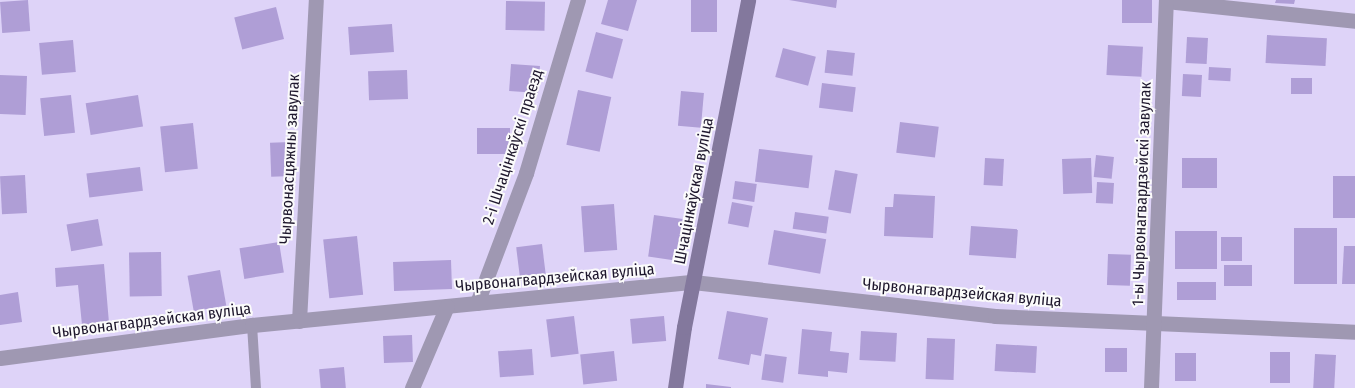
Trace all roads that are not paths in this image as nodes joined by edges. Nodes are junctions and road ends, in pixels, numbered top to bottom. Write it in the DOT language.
graph roads {
  1 [pos="316,0"];
  2 [pos="578,0"];
  3 [pos="748,0"];
  4 [pos="1166,0"];
  5 [pos="1355,21"];
  6 [pos="693,282"];
  7 [pos="477,303"];
  8 [pos="447,306"];
  9 [pos="299,320"];
  10 [pos="252,325"];
  11 [pos="1156,326"];
  12 [pos="1355,332"];
  13 [pos="0,358"];
  14 [pos="256,388"];
  15 [pos="412,388"];
  16 [pos="675,388"];
  17 [pos="1151,388"];
  1 -- 9 [label="street, Чырвонасцяжны завулак"];
  2 -- 7 [label="street, 2-і Шчацінкаўскі праезд"];
  3 -- 6 [label="street, Шчацінкаўская вуліца"];
  4 -- 5 [label="street"];
  4 -- 11 [label="street, 1-ы Чырвонагвардзейскі завулак"];
  6 -- 7 [label="street, Чырвонагвардзейская вуліца"];
  6 -- 11 [label="street, Чырвонагвардзейская вуліца"];
  6 -- 16 [label="street, Шчацінкаўская вуліца"];
  7 -- 8 [label="street, Чырвонагвардзейская вуліца"];
  8 -- 9 [label="street, Чырвонагвардзейская вуліца"];
  8 -- 15 [label="street"];
  9 -- 10 [label="street, Чырвонагвардзейская вуліца"];
  10 -- 13 [label="street, Чырвонагвардзейская вуліца"];
  10 -- 14 [label="lane"];
  11 -- 12 [label="street, Чырвонагвардзейская вуліца"];
  11 -- 17 [label="street, 1-ы Чырвонагвардзейскі завулак"];
}
